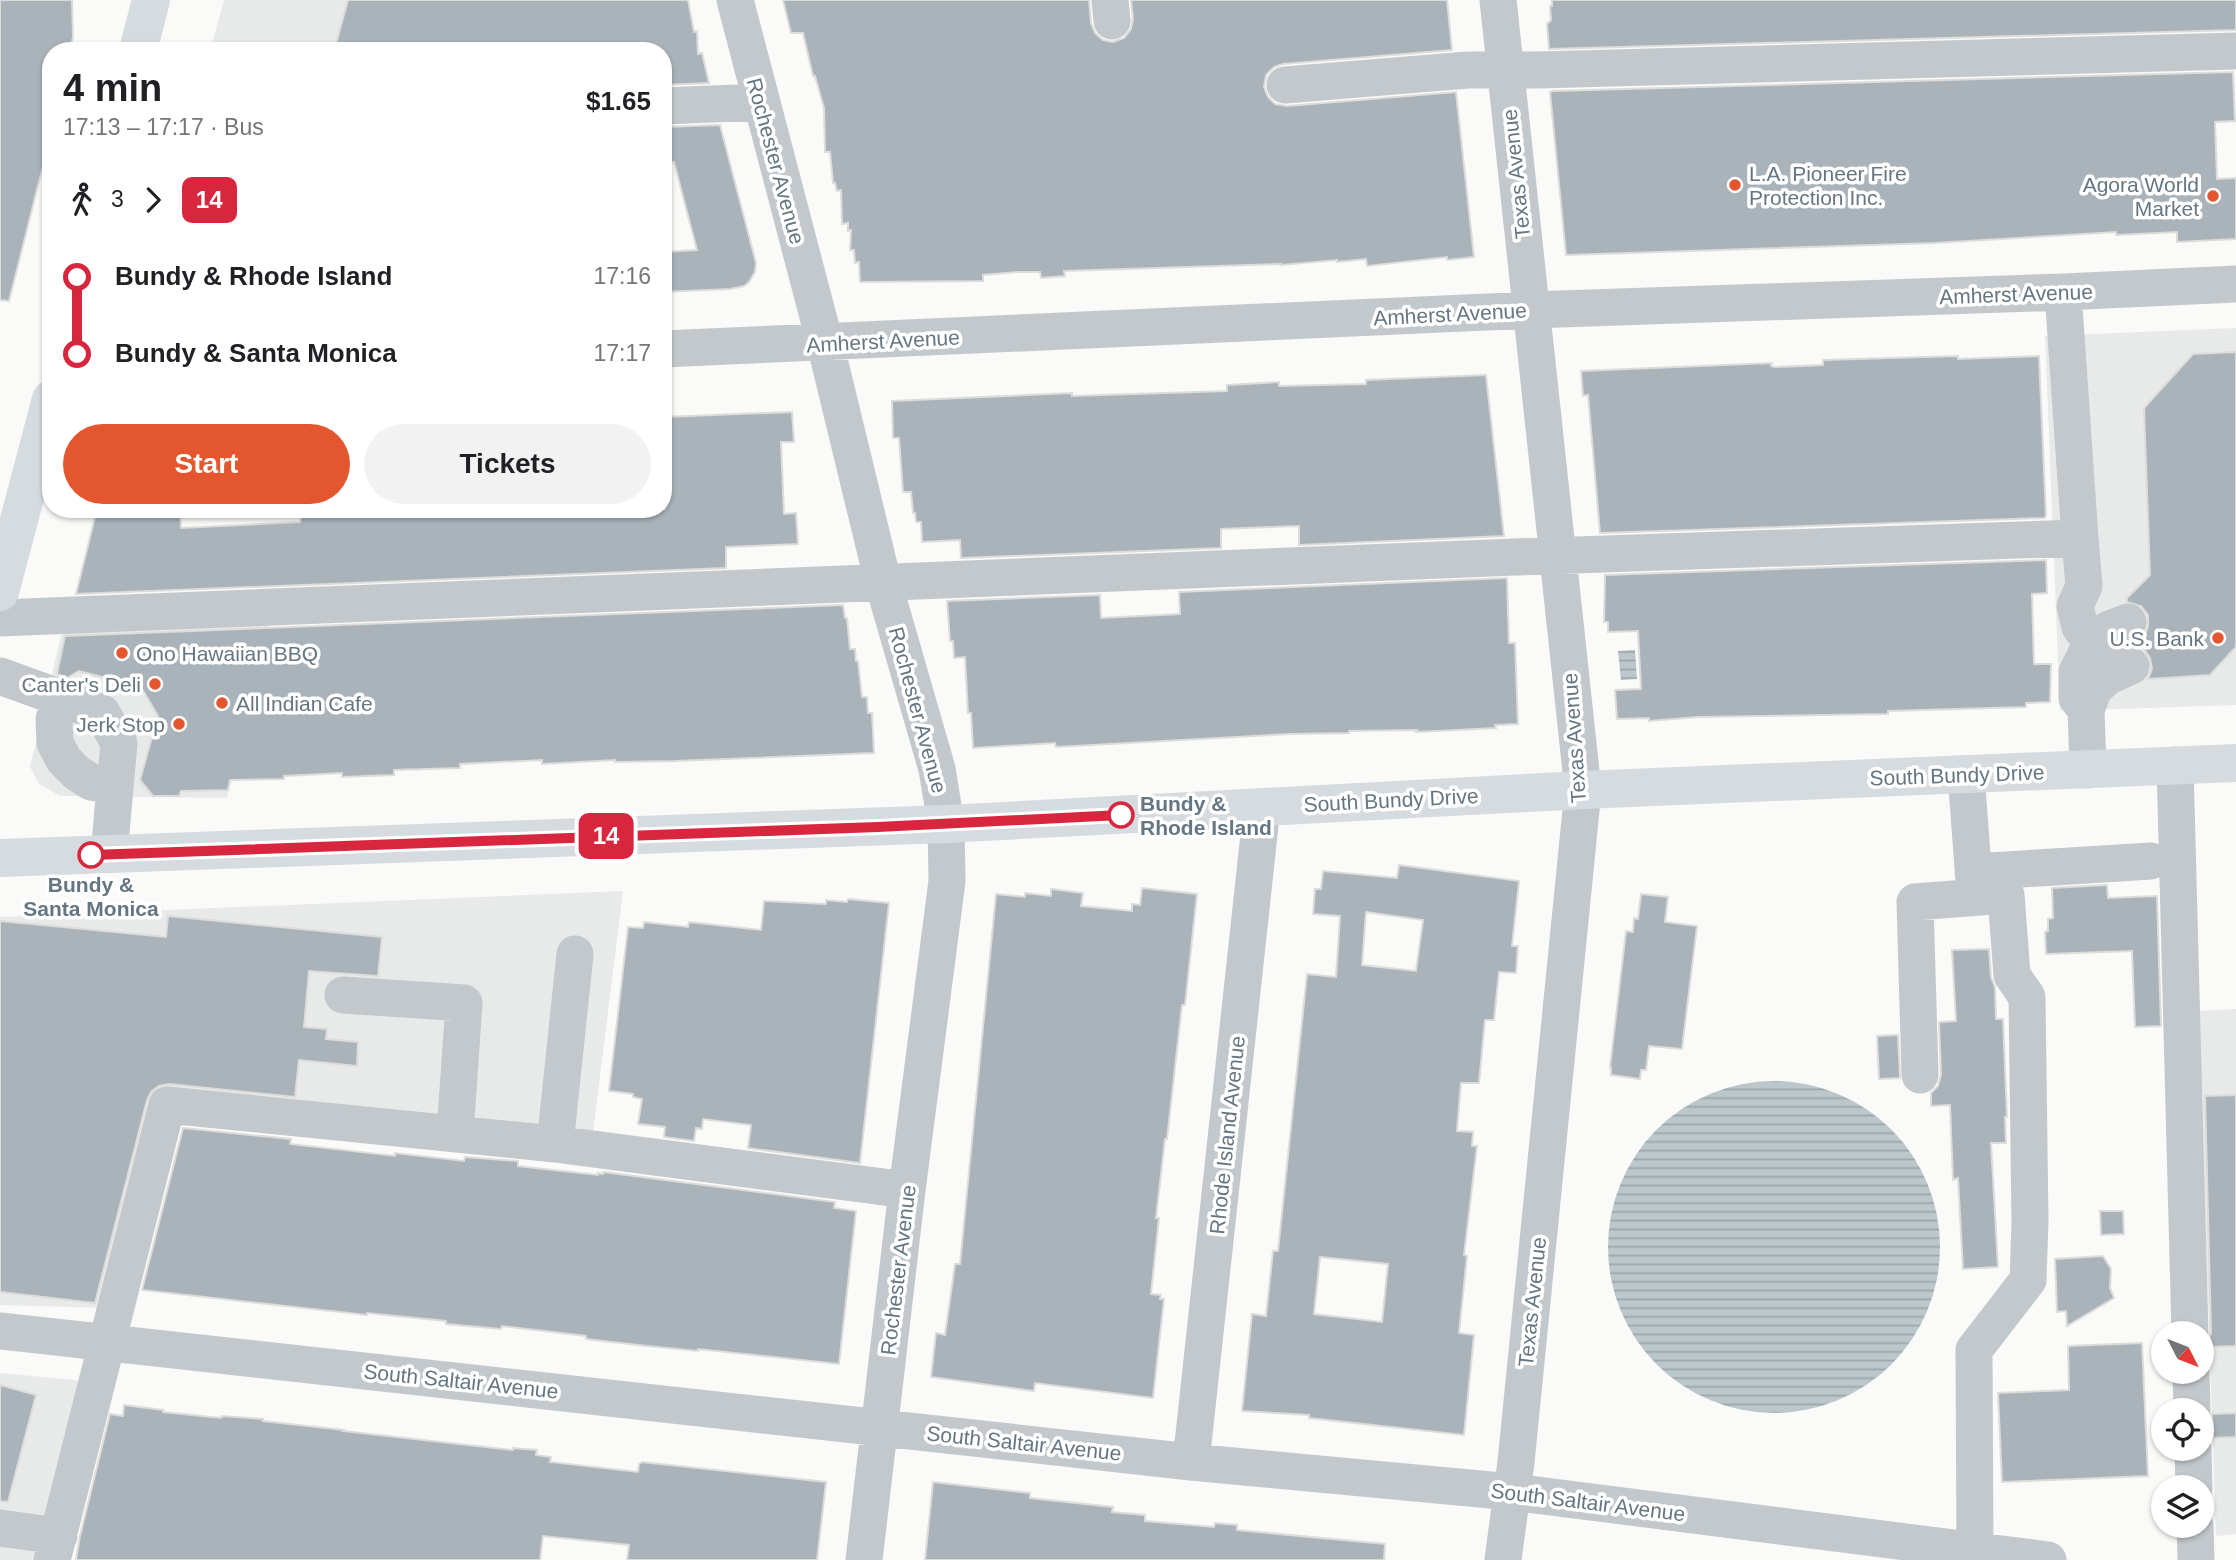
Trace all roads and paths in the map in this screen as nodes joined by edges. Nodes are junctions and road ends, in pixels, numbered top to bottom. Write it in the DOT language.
graph roads {
  1 [pos="151,0"];
  2 [pos="734,0"];
  3 [pos="1498,0"];
  4 [pos="140,42"];
  5 [pos="2236,51"];
  6 [pos="1505,70"];
  7 [pos="1285,85"];
  8 [pos="760,102"];
  9 [pos="672,106"];
  10 [pos="2236,284"];
  11 [pos="2063,292"];
  12 [pos="1531,310"];
  13 [pos="825,343"];
  14 [pos="672,349"];
  15 [pos="42,433"];
  16 [pos="2080,538"];
  17 [pos="1556,556"];
  18 [pos="883,582"];
  19 [pos="2084,586"];
  20 [pos="0,592"];
  21 [pos="0,618"];
  22 [pos="2092,642"];
  23 [pos="0,676"];
  24 [pos="2086,710"];
  25 [pos="65,711"];
  26 [pos="2236,763"];
  27 [pos="2175,765"];
  28 [pos="2088,770"];
  29 [pos="105,774"];
  30 [pos="1966,774"];
  31 [pos="1583,790"];
  32 [pos="1262,807"];
  33 [pos="946,824"];
  34 [pos="109,854"];
  35 [pos="0,858"];
  36 [pos="2151,860"];
  37 [pos="1974,884"];
  38 [pos="575,954"];
  39 [pos="343,995"];
  40 [pos="1920,1075"];
  41 [pos="455,1134"];
  42 [pos="555,1144"];
  43 [pos="907,1189"];
  44 [pos="2190,1321"];
  45 [pos="0,1331"];
  46 [pos="107,1343"];
  47 [pos="879,1426"];
  48 [pos="1191,1462"];
  49 [pos="1512,1492"];
  50 [pos="0,1528"];
  51 [pos="2195,1538"];
  52 [pos="55,1548"];
  53 [pos="1975,1551"];
  54 [pos="864,1560"];
  55 [pos="1503,1560"];
  56 [pos="2048,1560"];
  57 [pos="2196,1560"];
  1 -- 4 [label="main road"];
  2 -- 8 [label="street, Rochester Avenue"];
  3 -- 6 [label="street, Texas Avenue"];
  5 -- 6 [label="street"];
  6 -- 7 [label="street"];
  6 -- 12 [label="street, Texas Avenue"];
  8 -- 9 [label="street"];
  8 -- 13 [label="street, Rochester Avenue"];
  10 -- 11 [label="street, Amherst Avenue"];
  11 -- 12 [label="street, Amherst Avenue"];
  11 -- 16 [label="street"];
  12 -- 13 [label="street, Amherst Avenue"];
  12 -- 17 [label="street, Texas Avenue"];
  13 -- 14 [label="street, Amherst Avenue"];
  13 -- 18 [label="street, Rochester Avenue"];
  15 -- 20 [label="main road"];
  16 -- 17 [label="street"];
  16 -- 19 [label="street"];
  17 -- 18 [label="street"];
  17 -- 31 [label="street, Texas Avenue"];
  18 -- 21 [label="street"];
  18 -- 33 [label="street, Rochester Avenue"];
  19 -- 22 [label="street"];
  19 -- 22 [label="street"];
  22 -- 24 [label="street"];
  22 -- 24 [label="street"];
  23 -- 25 [label="street"];
  24 -- 28 [label="street"];
  25 -- 29 [label="street"];
  25 -- 29 [label="street"];
  26 -- 27 [label="main road, South Bundy Drive"];
  27 -- 28 [label="main road, South Bundy Drive"];
  27 -- 44 [label="street"];
  28 -- 30 [label="main road, South Bundy Drive"];
  29 -- 34 [label="street"];
  30 -- 31 [label="main road, South Bundy Drive"];
  30 -- 37 [label="street"];
  31 -- 32 [label="main road, South Bundy Drive"];
  31 -- 49 [label="street, Texas Avenue"];
  32 -- 33 [label="main road, South Bundy Drive"];
  32 -- 48 [label="street, Rhode Island Avenue"];
  33 -- 34 [label="main road, South Bundy Drive"];
  33 -- 43 [label="street, Rochester Avenue"];
  34 -- 35 [label="main road, South Bundy Drive"];
  36 -- 37 [label="street"];
  37 -- 40 [label="street"];
  37 -- 53 [label="street"];
  38 -- 42 [label="street"];
  39 -- 41 [label="street"];
  41 -- 42 [label="street"];
  41 -- 46 [label="street"];
  42 -- 43 [label="street"];
  43 -- 47 [label="street, Rochester Avenue"];
  45 -- 46 [label="street, South Saltair Avenue"];
  46 -- 47 [label="street, South Saltair Avenue"];
  46 -- 52 [label="street"];
  47 -- 48 [label="street, South Saltair Avenue"];
  47 -- 54 [label="street, Rochester Avenue"];
  48 -- 49 [label="street, South Saltair Avenue"];
  49 -- 53 [label="street, South Saltair Avenue"];
  49 -- 55 [label="street, Texas Avenue"];
  50 -- 52 [label="street"];
  51 -- 57 [label="street"];
  53 -- 56 [label="street, South Saltair Avenue"];
}
